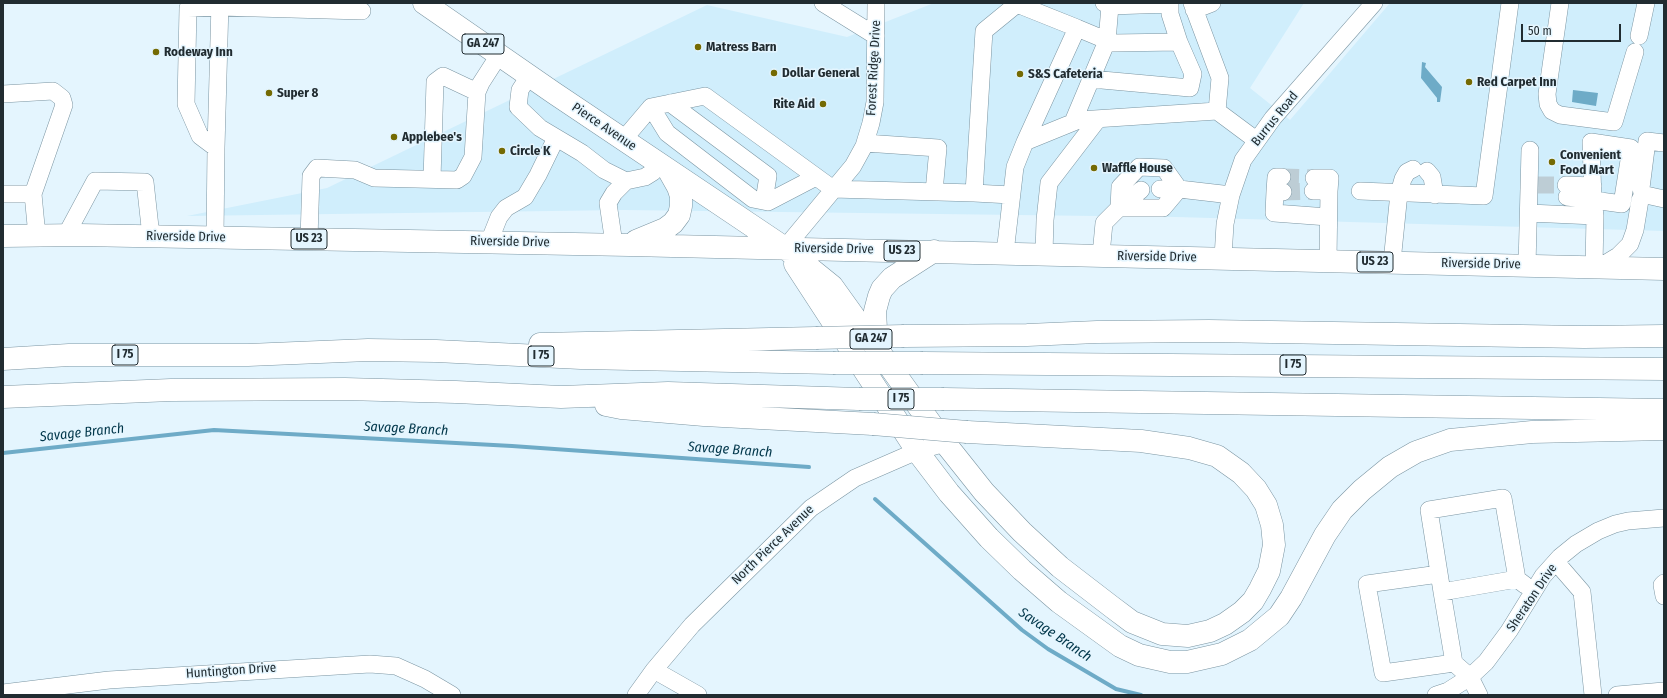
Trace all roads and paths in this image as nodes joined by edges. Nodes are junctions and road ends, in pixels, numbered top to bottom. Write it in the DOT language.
graph roads {
  1 [pos="424,3"];
  2 [pos="823,3"];
  3 [pos="876,3"];
  4 [pos="1212,3"];
  5 [pos="1374,3"];
  6 [pos="1510,3"];
  7 [pos="1560,3"];
  8 [pos="1646,3"];
  9 [pos="1107,4"];
  10 [pos="220,5"];
  11 [pos="1026,5"];
  12 [pos="1193,6"];
  13 [pos="362,11"];
  14 [pos="1077,28"];
  15 [pos="876,36"];
  16 [pos="1107,41"];
  17 [pos="1179,42"];
  18 [pos="499,55"];
  19 [pos="529,76"];
  20 [pos="1091,80"];
  21 [pos="477,92"];
  22 [pos="3,94"];
  23 [pos="670,103"];
  24 [pos="651,107"];
  25 [pos="1217,111"];
  26 [pos="1098,119"];
  27 [pos="1073,122"];
  28 [pos="556,138"];
  29 [pos="623,140"];
  30 [pos="1256,140"];
  31 [pos="1025,142"];
  32 [pos="865,143"];
  33 [pos="1664,143"];
  34 [pos="216,148"];
  35 [pos="1530,150"];
  36 [pos="663,167"];
  37 [pos="816,177"];
  38 [pos="432,179"];
  39 [pos="626,181"];
  40 [pos="1280,187"];
  41 [pos="1319,187"];
  42 [pos="833,189"];
  43 [pos="1160,189"];
  44 [pos="1179,189"];
  45 [pos="1141,190"];
  46 [pos="1360,191"];
  47 [pos="1567,191"];
  48 [pos="934,192"];
  49 [pos="974,192"];
  50 [pos="1400,192"];
  51 [pos="3,194"];
  52 [pos="33,194"];
  53 [pos="1643,194"];
  54 [pos="1011,195"];
  55 [pos="1231,195"];
  56 [pos="1435,195"];
  57 [pos="1664,199"];
  58 [pos="1594,200"];
  59 [pos="764,201"];
  60 [pos="1118,208"];
  61 [pos="1529,213"];
  62 [pos="1328,217"];
  63 [pos="66,235"];
  64 [pos="3,236"];
  65 [pos="37,236"];
  66 [pos="151,236"];
  67 [pos="215,237"];
  68 [pos="309,239"];
  69 [pos="489,242"];
  70 [pos="621,244"];
  71 [pos="785,248"];
  72 [pos="934,251"];
  73 [pos="1005,253"];
  74 [pos="1044,254"];
  75 [pos="1101,255"];
  76 [pos="1222,258"];
  77 [pos="1328,261"];
  78 [pos="1392,262"];
  79 [pos="1527,266"];
  80 [pos="1597,267"];
  81 [pos="1664,269"];
  82 [pos="1664,336"];
  83 [pos="877,347"];
  84 [pos="436,351"];
  85 [pos="3,359"];
  86 [pos="1664,369"];
  87 [pos="3,397"];
  88 [pos="561,397"];
  89 [pos="1664,410"];
  90 [pos="1664,429"];
  91 [pos="945,443"];
  92 [pos="917,451"];
  93 [pos="1664,518"];
  94 [pos="1556,562"];
  95 [pos="1439,574"];
  96 [pos="1517,579"];
  97 [pos="1664,583"];
  98 [pos="1534,591"];
  99 [pos="1442,592"];
  100 [pos="1664,596"];
  101 [pos="1454,663"];
  102 [pos="654,670"];
  103 [pos="1470,677"];
  104 [pos="1664,690"];
  105 [pos="3,692"];
  106 [pos="452,695"];
  107 [pos="636,695"];
  108 [pos="698,695"];
  109 [pos="1436,695"];
  110 [pos="1479,695"];
  111 [pos="1593,695"];
  112 [pos="1617,695"];
  1 -- 18 [label="main road, Pierce Avenue / GA 247"];
  2 -- 15 [label="street"];
  3 -- 15 [label="street, Forest Ridge Drive"];
  4 -- 12 [label="street"];
  5 -- 30 [label="street, Burrus Road"];
  6 -- 56 [label="street"];
  7 -- 8 [label="street"];
  9 -- 16 [label="street"];
  9 -- 17 [label="street"];
  10 -- 13 [label="street"];
  10 -- 34 [label="street"];
  10 -- 34 [label="street"];
  11 -- 14 [label="street"];
  11 -- 49 [label="street"];
  12 -- 25 [label="street"];
  14 -- 16 [label="street"];
  14 -- 31 [label="street"];
  15 -- 32 [label="street, Forest Ridge Drive"];
  16 -- 17 [label="street"];
  16 -- 20 [label="street"];
  17 -- 20 [label="street"];
  18 -- 19 [label="main road, Pierce Avenue / GA 247"];
  18 -- 21 [label="street"];
  19 -- 28 [label="street"];
  19 -- 29 [label="main road, Pierce Avenue / GA 247"];
  20 -- 27 [label="street"];
  21 -- 38 [label="street"];
  21 -- 38 [label="street"];
  22 -- 52 [label="street"];
  23 -- 24 [label="street"];
  23 -- 37 [label="street"];
  23 -- 59 [label="street"];
  24 -- 29 [label="street"];
  24 -- 59 [label="street"];
  25 -- 26 [label="street"];
  25 -- 30 [label="street"];
  26 -- 27 [label="street"];
  26 -- 74 [label="street"];
  27 -- 31 [label="street"];
  28 -- 39 [label="street"];
  28 -- 69 [label="street"];
  29 -- 36 [label="main road, Pierce Avenue / GA 247"];
  30 -- 55 [label="street, Burrus Road"];
  31 -- 54 [label="street"];
  32 -- 42 [label="street, Forest Ridge Drive"];
  32 -- 48 [label="street"];
  33 -- 53 [label="street"];
  34 -- 67 [label="street"];
  35 -- 61 [label="street"];
  36 -- 39 [label="street"];
  36 -- 70 [label="main road"];
  36 -- 71 [label="main road, Pierce Avenue / GA 247"];
  37 -- 42 [label="street"];
  37 -- 59 [label="street"];
  38 -- 68 [label="street"];
  39 -- 70 [label="street"];
  40 -- 62 [label="street"];
  41 -- 62 [label="street"];
  42 -- 48 [label="street"];
  42 -- 71 [label="street, Forest Ridge Drive"];
  43 -- 44 [label="street"];
  44 -- 55 [label="street"];
  44 -- 60 [label="street"];
  44 -- 60 [label="street"];
  45 -- 60 [label="street"];
  46 -- 50 [label="street"];
  47 -- 58 [label="street"];
  48 -- 49 [label="street"];
  49 -- 54 [label="street"];
  50 -- 56 [label="street"];
  50 -- 56 [label="street"];
  50 -- 78 [label="street"];
  51 -- 52 [label="street"];
  52 -- 65 [label="street"];
  53 -- 57 [label="street"];
  53 -- 80 [label="street"];
  54 -- 73 [label="street"];
  55 -- 76 [label="street, Burrus Road"];
  58 -- 61 [label="street"];
  58 -- 80 [label="street"];
  60 -- 75 [label="street"];
  61 -- 79 [label="street"];
  62 -- 77 [label="street"];
  63 -- 65 [label="main road, Riverside Drive / US 23"];
  63 -- 66 [label="main road, Riverside Drive / US 23"];
  63 -- 66 [label="street"];
  64 -- 65 [label="main road, Riverside Drive / US 23"];
  66 -- 67 [label="main road, Riverside Drive / US 23"];
  67 -- 68 [label="main road, Riverside Drive / US 23"];
  68 -- 69 [label="main road, Riverside Drive / US 23"];
  69 -- 70 [label="main road, Riverside Drive / US 23"];
  70 -- 71 [label="main road, Riverside Drive / US 23"];
  71 -- 72 [label="main road, Riverside Drive / US 23"];
  71 -- 83 [label="main road, Pierce Avenue / GA 247"];
  71 -- 92 [label="main road, Pierce Avenue / GA 247"];
  72 -- 73 [label="main road, Riverside Drive / US 23"];
  72 -- 83 [label="main road"];
  73 -- 74 [label="main road, Riverside Drive / US 23"];
  74 -- 75 [label="main road, Riverside Drive / US 23"];
  75 -- 76 [label="main road, Riverside Drive / US 23"];
  76 -- 77 [label="main road, Riverside Drive / US 23"];
  77 -- 78 [label="main road, Riverside Drive / US 23"];
  78 -- 79 [label="main road, Riverside Drive / US 23"];
  79 -- 80 [label="main road, Riverside Drive / US 23"];
  80 -- 81 [label="main road, Riverside Drive / US 23"];
  82 -- 84 [label="main road, bridge"];
  83 -- 91 [label="main road, Pierce Avenue / GA 247"];
  84 -- 85 [label="main road, I 75"];
  84 -- 86 [label="main road, I 75, bridge"];
  87 -- 88 [label="main road, I 75"];
  88 -- 89 [label="main road, I 75, bridge"];
  88 -- 91 [label="main road, Pierce Avenue, bridge"];
  90 -- 92 [label="main road, Pierce Avenue"];
  91 -- 92 [label="street, North Pierce Avenue"];
  92 -- 102 [label="street, North Pierce Avenue"];
  93 -- 94 [label="street, Sheraton Drive"];
  94 -- 98 [label="street, Sheraton Drive"];
  94 -- 111 [label="street"];
  95 -- 96 [label="street"];
  95 -- 99 [label="street"];
  95 -- 101 [label="street"];
  96 -- 98 [label="street"];
  96 -- 99 [label="street"];
  97 -- 100 [label="street"];
  98 -- 103 [label="street, Sheraton Drive"];
  99 -- 101 [label="street"];
  101 -- 103 [label="street"];
  102 -- 107 [label="street, North Pierce Avenue"];
  102 -- 108 [label="street"];
  103 -- 109 [label="street, Sheraton Drive"];
  103 -- 110 [label="street"];
  104 -- 112 [label="street"];
  105 -- 106 [label="street, Huntington Drive"];
}
